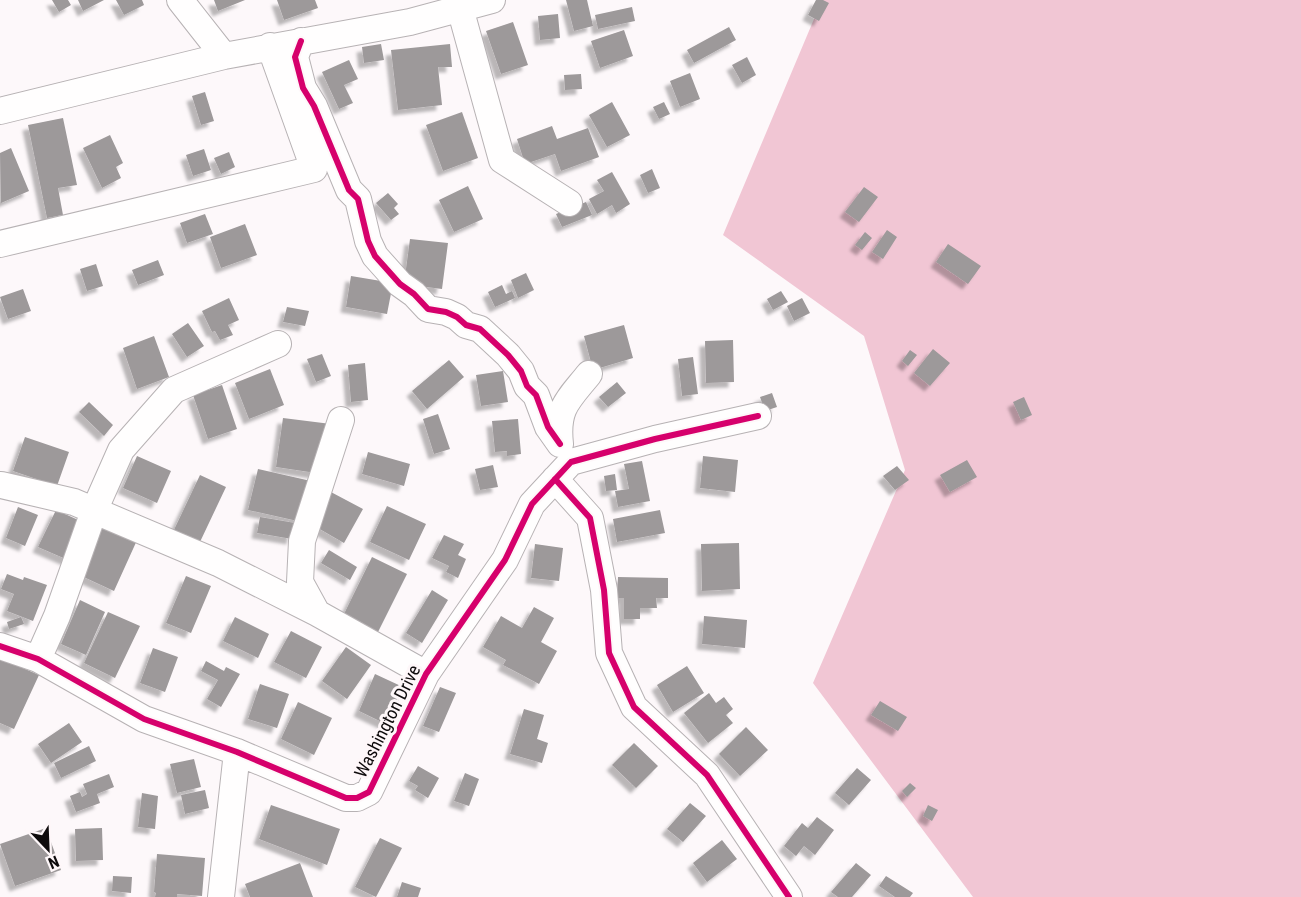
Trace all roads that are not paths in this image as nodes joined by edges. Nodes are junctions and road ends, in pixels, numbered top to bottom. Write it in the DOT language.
graph roads {
  1 [pos="180,0"];
  2 [pos="492,0"];
  3 [pos="460,8"];
  4 [pos="405,11"];
  5 [pos="301,41"];
  6 [pos="270,46"];
  7 [pos="224,56"];
  8 [pos="297,69"];
  9 [pos="0,111"];
  10 [pos="330,165"];
  11 [pos="569,203"];
  12 [pos="0,244"];
  13 [pos="278,344"];
  14 [pos="590,374"];
  15 [pos="758,416"];
  16 [pos="341,420"];
  17 [pos="562,462"];
  18 [pos="1,485"];
  19 [pos="94,511"];
  20 [pos="316,613"];
  21 [pos="0,646"];
  22 [pos="38,659"];
  23 [pos="426,674"];
  24 [pos="237,752"];
  25 [pos="220,897"];
  26 [pos="789,897"];
  1 -- 7 [label="street"];
  2 -- 3 [label="street"];
  3 -- 4 [label="street"];
  3 -- 11 [label="street"];
  4 -- 5 [label="street"];
  5 -- 6 [label="street"];
  5 -- 8 [label="street"];
  6 -- 7 [label="street"];
  6 -- 8 [label="street"];
  6 -- 10 [label="street"];
  7 -- 9 [label="street"];
  8 -- 10 [label="street"];
  10 -- 12 [label="street"];
  10 -- 17 [label="street"];
  13 -- 19 [label="street"];
  14 -- 17 [label="street"];
  15 -- 17 [label="street"];
  16 -- 20 [label="street"];
  17 -- 23 [label="street, Washington Drive"];
  17 -- 26 [label="street"];
  18 -- 19 [label="street"];
  19 -- 20 [label="street"];
  19 -- 22 [label="street"];
  20 -- 23 [label="street"];
  21 -- 22 [label="street, Washington Drive"];
  22 -- 24 [label="street, Washington Drive"];
  23 -- 24 [label="street, Washington Drive"];
  24 -- 25 [label="street"];
}
